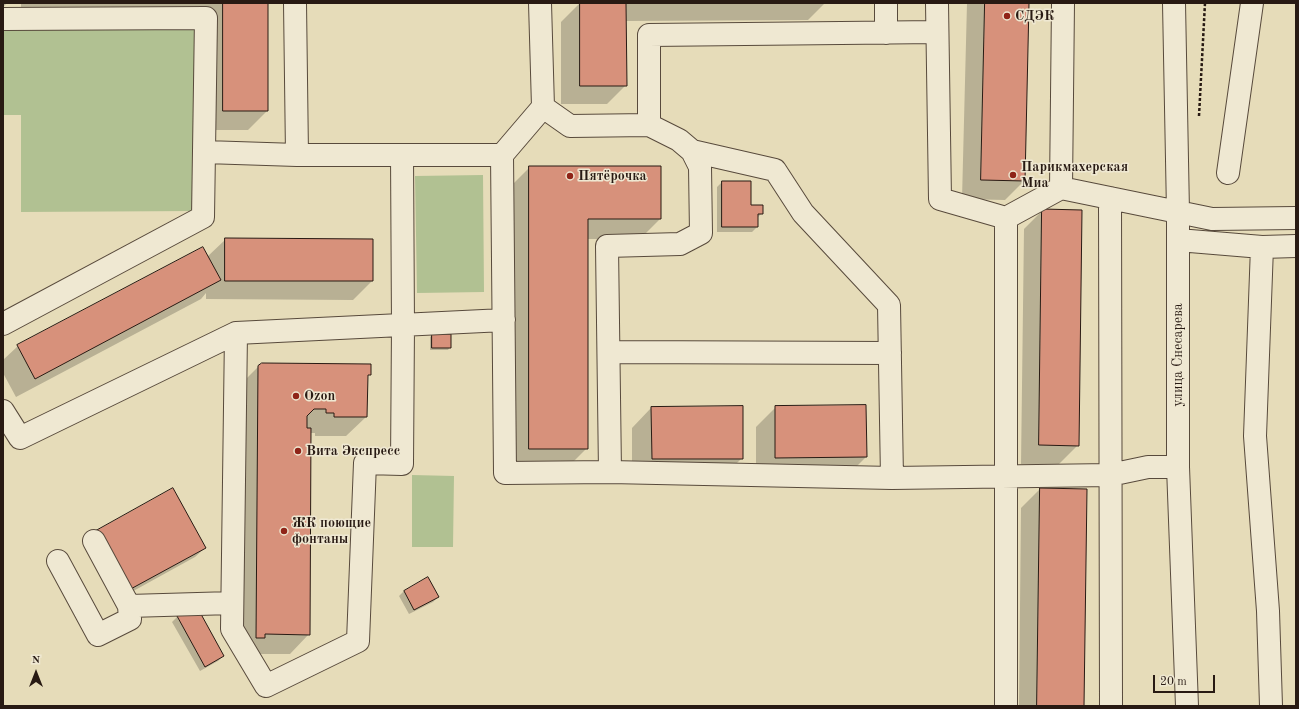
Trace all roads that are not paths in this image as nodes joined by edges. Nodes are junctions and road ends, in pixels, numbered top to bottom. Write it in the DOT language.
graph roads {
  1 [pos="294,3"];
  2 [pos="540,3"];
  3 [pos="886,3"];
  4 [pos="937,3"];
  5 [pos="1063,3"];
  6 [pos="1174,3"];
  7 [pos="1252,3"];
  8 [pos="29,11"];
  9 [pos="3,19"];
  10 [pos="886,32"];
  11 [pos="937,32"];
  12 [pos="544,107"];
  13 [pos="649,126"];
  14 [pos="692,151"];
  15 [pos="205,152"];
  16 [pos="297,155"];
  17 [pos="402,155"];
  18 [pos="502,155"];
  19 [pos="1228,173"];
  20 [pos="1061,188"];
  21 [pos="1110,198"];
  22 [pos="1178,212"];
  23 [pos="1006,218"];
  24 [pos="1296,218"];
  25 [pos="1178,240"];
  26 [pos="1296,246"];
  27 [pos="1262,247"];
  28 [pos="504,320"];
  29 [pos="3,324"];
  30 [pos="403,326"];
  31 [pos="236,333"];
  32 [pos="609,352"];
  33 [pos="890,353"];
  34 [pos="3,411"];
  35 [pos="1178,467"];
  36 [pos="610,472"];
  37 [pos="1110,475"];
  38 [pos="1005,477"];
  39 [pos="892,478"];
  40 [pos="94,541"];
  41 [pos="58,561"];
  42 [pos="232,603"];
  43 [pos="129,606"];
  44 [pos="1006,706"];
  45 [pos="1111,706"];
  46 [pos="1187,706"];
  47 [pos="1271,706"];
  1 -- 16 [label="street"];
  2 -- 12 [label="street"];
  3 -- 10 [label="street"];
  4 -- 11 [label="street"];
  5 -- 20 [label="street"];
  6 -- 22 [label="street, улица Снесарева"];
  7 -- 19 [label="street"];
  8 -- 9 [label="street"];
  8 -- 15 [label="street"];
  10 -- 11 [label="street"];
  10 -- 13 [label="street"];
  11 -- 23 [label="street"];
  12 -- 13 [label="street"];
  12 -- 18 [label="street"];
  13 -- 14 [label="street"];
  14 -- 32 [label="street"];
  14 -- 33 [label="street"];
  15 -- 16 [label="street"];
  15 -- 29 [label="street"];
  16 -- 17 [label="street"];
  17 -- 18 [label="street"];
  17 -- 30 [label="street"];
  18 -- 28 [label="street"];
  20 -- 21 [label="street"];
  20 -- 23 [label="street"];
  21 -- 22 [label="street"];
  21 -- 37 [label="street"];
  22 -- 24 [label="street"];
  22 -- 25 [label="street, улица Снесарева"];
  23 -- 38 [label="street"];
  25 -- 27 [label="street"];
  25 -- 35 [label="street, улица Снесарева"];
  26 -- 27 [label="street"];
  27 -- 47 [label="street"];
  28 -- 30 [label="street"];
  28 -- 36 [label="street"];
  30 -- 31 [label="street"];
  30 -- 42 [label="street"];
  31 -- 34 [label="street"];
  31 -- 42 [label="street"];
  32 -- 33 [label="street"];
  32 -- 36 [label="street"];
  33 -- 39 [label="street"];
  35 -- 37 [label="street"];
  35 -- 46 [label="street, улица Снесарева"];
  36 -- 39 [label="street"];
  37 -- 38 [label="street"];
  37 -- 45 [label="street"];
  38 -- 39 [label="street"];
  38 -- 44 [label="street"];
  40 -- 43 [label="street"];
  41 -- 43 [label="street"];
  42 -- 43 [label="street"];
}
